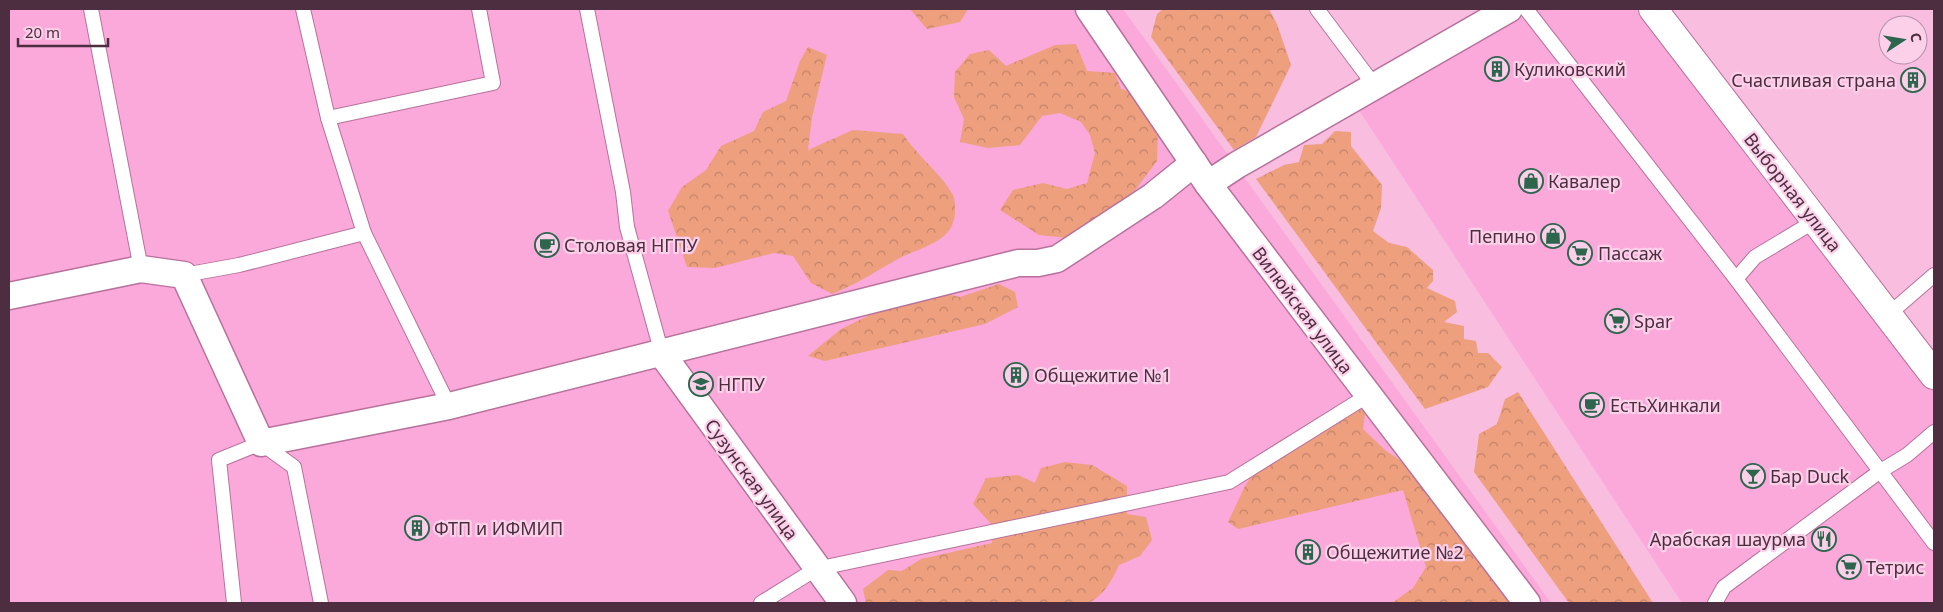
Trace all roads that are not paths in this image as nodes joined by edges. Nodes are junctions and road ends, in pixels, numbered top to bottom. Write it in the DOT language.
graph roads {
  1 [pos="92,9"];
  2 [pos="303,9"];
  3 [pos="479,9"];
  4 [pos="587,9"];
  5 [pos="1090,9"];
  6 [pos="1317,9"];
  7 [pos="1509,9"];
  8 [pos="1526,9"];
  9 [pos="1652,9"];
  10 [pos="1374,85"];
  11 [pos="328,118"];
  12 [pos="1201,174"];
  13 [pos="1815,221"];
  14 [pos="364,233"];
  15 [pos="141,269"];
  16 [pos="184,275"];
  17 [pos="1934,275"];
  18 [pos="1736,279"];
  19 [pos="9,296"];
  20 [pos="1888,314"];
  21 [pos="662,354"];
  22 [pos="1934,375"];
  23 [pos="1367,396"];
  24 [pos="448,406"];
  25 [pos="1934,432"];
  26 [pos="261,443"];
  27 [pos="1879,472"];
  28 [pos="1934,543"];
  29 [pos="816,569"];
  30 [pos="234,603"];
  31 [pos="321,603"];
  32 [pos="761,603"];
  33 [pos="843,603"];
  34 [pos="1527,603"];
  35 [pos="1715,603"];
  1 -- 15 [label="lane"];
  2 -- 11 [label="lane"];
  3 -- 11 [label="lane"];
  4 -- 21 [label="lane"];
  5 -- 12 [label="street, Вилюйская улица"];
  6 -- 10 [label="lane"];
  7 -- 10 [label="street"];
  8 -- 18 [label="lane"];
  9 -- 13 [label="main road, Выборная улица"];
  10 -- 12 [label="street"];
  11 -- 14 [label="lane"];
  12 -- 21 [label="street"];
  12 -- 23 [label="street, Вилюйская улица"];
  13 -- 18 [label="lane"];
  13 -- 20 [label="main road, Выборная улица"];
  14 -- 16 [label="lane"];
  14 -- 24 [label="lane"];
  15 -- 16 [label="street"];
  15 -- 19 [label="street"];
  16 -- 26 [label="street"];
  17 -- 20 [label="lane"];
  18 -- 27 [label="lane"];
  20 -- 22 [label="main road, Выборная улица"];
  21 -- 24 [label="street"];
  21 -- 29 [label="street, Сузунская улица"];
  23 -- 29 [label="lane"];
  23 -- 34 [label="street, Вилюйская улица"];
  24 -- 26 [label="street"];
  25 -- 27 [label="lane"];
  26 -- 30 [label="lane"];
  26 -- 31 [label="lane"];
  27 -- 28 [label="lane"];
  27 -- 35 [label="lane"];
  29 -- 32 [label="lane"];
  29 -- 33 [label="street, Сузунская улица"];
}
